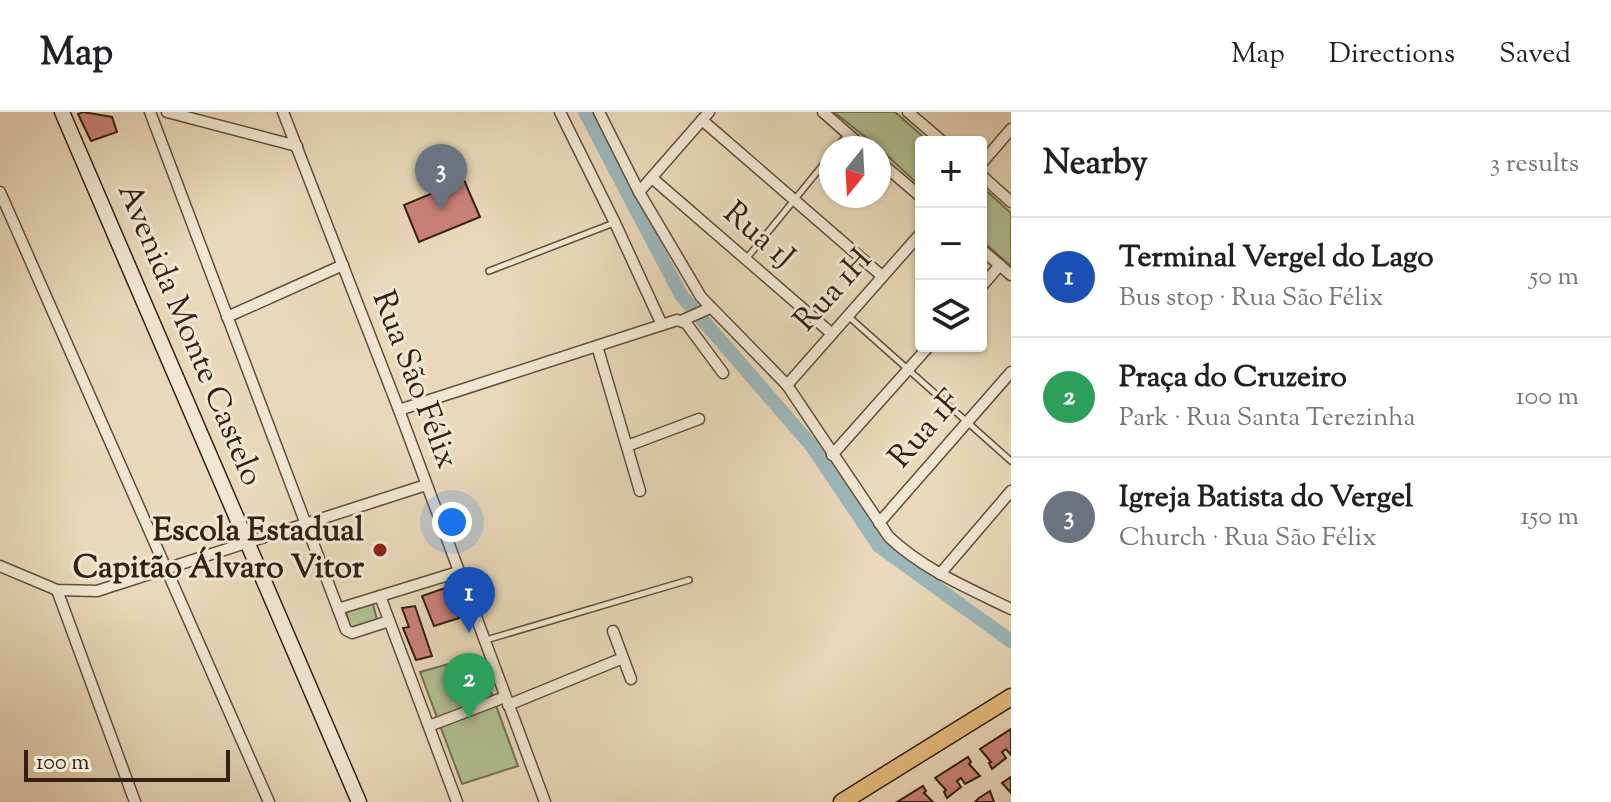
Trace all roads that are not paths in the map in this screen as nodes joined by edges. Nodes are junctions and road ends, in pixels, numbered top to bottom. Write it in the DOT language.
graph roads {
  1 [pos="62,112"];
  2 [pos="150,112"];
  3 [pos="167,112"];
  4 [pos="560,112"];
  5 [pos="599,112"];
  6 [pos="823,112"];
  7 [pos="908,112"];
  8 [pos="286,113"];
  9 [pos="706,116"];
  10 [pos="1011,129"];
  11 [pos="848,134"];
  12 [pos="850,136"];
  13 [pos="936,136"];
  14 [pos="297,146"];
  15 [pos="987,157"];
  16 [pos="819,170"];
  17 [pos="891,171"];
  18 [pos="652,178"];
  19 [pos="987,180"];
  20 [pos="0,192"];
  21 [pos="639,192"];
  22 [pos="915,192"];
  23 [pos="795,199"];
  24 [pos="1011,202"];
  25 [pos="615,223"];
  26 [pos="915,240"];
  27 [pos="987,254"];
  28 [pos="745,260"];
  29 [pos="343,265"];
  30 [pos="1000,265"];
  31 [pos="489,271"];
  32 [pos="1011,275"];
  33 [pos="882,276"];
  34 [pos="987,280"];
  35 [pos="694,316"];
  36 [pos="848,316"];
  37 [pos="227,317"];
  38 [pos="662,325"];
  39 [pos="831,333"];
  40 [pos="597,346"];
  41 [pos="924,352"];
  42 [pos="908,370"];
  43 [pos="1011,372"];
  44 [pos="723,373"];
  45 [pos="787,385"];
  46 [pos="399,410"];
  47 [pos="699,419"];
  48 [pos="968,422"];
  49 [pos="627,446"];
  50 [pos="832,455"];
  51 [pos="1011,461"];
  52 [pos="426,485"];
  53 [pos="640,491"];
  54 [pos="1011,491"];
  55 [pos="879,523"];
  56 [pos="305,524"];
  57 [pos="248,542"];
  58 [pos="0,566"];
  59 [pos="164,570"];
  60 [pos="458,572"];
  61 [pos="940,574"];
  62 [pos="689,580"];
  63 [pos="57,590"];
  64 [pos="380,596"];
  65 [pos="1011,608"];
  66 [pos="338,609"];
  67 [pos="389,621"];
  68 [pos="613,631"];
  69 [pos="485,641"];
  70 [pos="623,658"];
  71 [pos="631,679"];
  72 [pos="1011,697"];
  73 [pos="507,701"];
  74 [pos="429,726"];
  75 [pos="135,802"];
  76 [pos="269,802"];
  77 [pos="359,802"];
  78 [pos="457,802"];
  79 [pos="545,802"];
  80 [pos="842,802"];
  1 -- 57 [label="street, Avenida Monte Castelo"];
  2 -- 37 [label="street"];
  3 -- 14 [label="street"];
  4 -- 25 [label="street"];
  5 -- 21 [label="street"];
  6 -- 11 [label="street"];
  7 -- 13 [label="street"];
  8 -- 14 [label="street, Rua São Félix"];
  9 -- 18 [label="street"];
  9 -- 23 [label="street"];
  10 -- 15 [label="street"];
  11 -- 12 [label="street"];
  14 -- 29 [label="street, Rua São Félix"];
  16 -- 23 [label="lane"];
  17 -- 22 [label="street"];
  18 -- 21 [label="street"];
  18 -- 28 [label="street, Rua 1J"];
  19 -- 24 [label="street"];
  20 -- 59 [label="street"];
  21 -- 35 [label="street"];
  23 -- 28 [label="lane"];
  23 -- 33 [label="street"];
  25 -- 31 [label="lane"];
  25 -- 38 [label="street"];
  26 -- 33 [label="street, Rua 1H"];
  27 -- 30 [label="street"];
  28 -- 39 [label="street, Rua 1J"];
  29 -- 37 [label="street"];
  29 -- 46 [label="street, Rua São Félix"];
  30 -- 32 [label="street"];
  30 -- 34 [label="street"];
  33 -- 36 [label="street, Rua 1H"];
  35 -- 38 [label="street"];
  35 -- 44 [label="street"];
  35 -- 45 [label="street"];
  36 -- 39 [label="street, Rua 1H"];
  36 -- 42 [label="lane"];
  37 -- 56 [label="street"];
  38 -- 40 [label="street"];
  39 -- 45 [label="street, Rua 1H"];
  40 -- 46 [label="street"];
  40 -- 49 [label="street"];
  41 -- 42 [label="street"];
  42 -- 48 [label="lane"];
  42 -- 50 [label="street"];
  43 -- 48 [label="street, Rua 1F"];
  45 -- 50 [label="street"];
  46 -- 52 [label="street, Rua São Félix"];
  47 -- 49 [label="street"];
  48 -- 51 [label="lane"];
  48 -- 55 [label="street, Rua 1F"];
  49 -- 53 [label="street"];
  50 -- 55 [label="street"];
  52 -- 56 [label="street"];
  52 -- 60 [label="street, Rua São Félix"];
  54 -- 61 [label="street"];
  55 -- 61 [label="street"];
  56 -- 57 [label="street"];
  56 -- 66 [label="street"];
  57 -- 59 [label="street"];
  57 -- 77 [label="street, Avenida Monte Castelo"];
  58 -- 63 [label="street"];
  59 -- 63 [label="street"];
  59 -- 76 [label="street"];
  60 -- 64 [label="street"];
  60 -- 69 [label="street, Rua São Félix"];
  61 -- 65 [label="street"];
  62 -- 69 [label="lane"];
  63 -- 75 [label="street"];
  64 -- 66 [label="street"];
  64 -- 67 [label="street"];
  66 -- 67 [label="street"];
  67 -- 74 [label="street"];
  68 -- 70 [label="street"];
  69 -- 73 [label="street, Rua São Félix"];
  70 -- 71 [label="street"];
  70 -- 73 [label="street"];
  72 -- 80 [label="main road"];
  73 -- 74 [label="street"];
  73 -- 79 [label="street, Rua São Félix"];
  74 -- 78 [label="street"];
}
